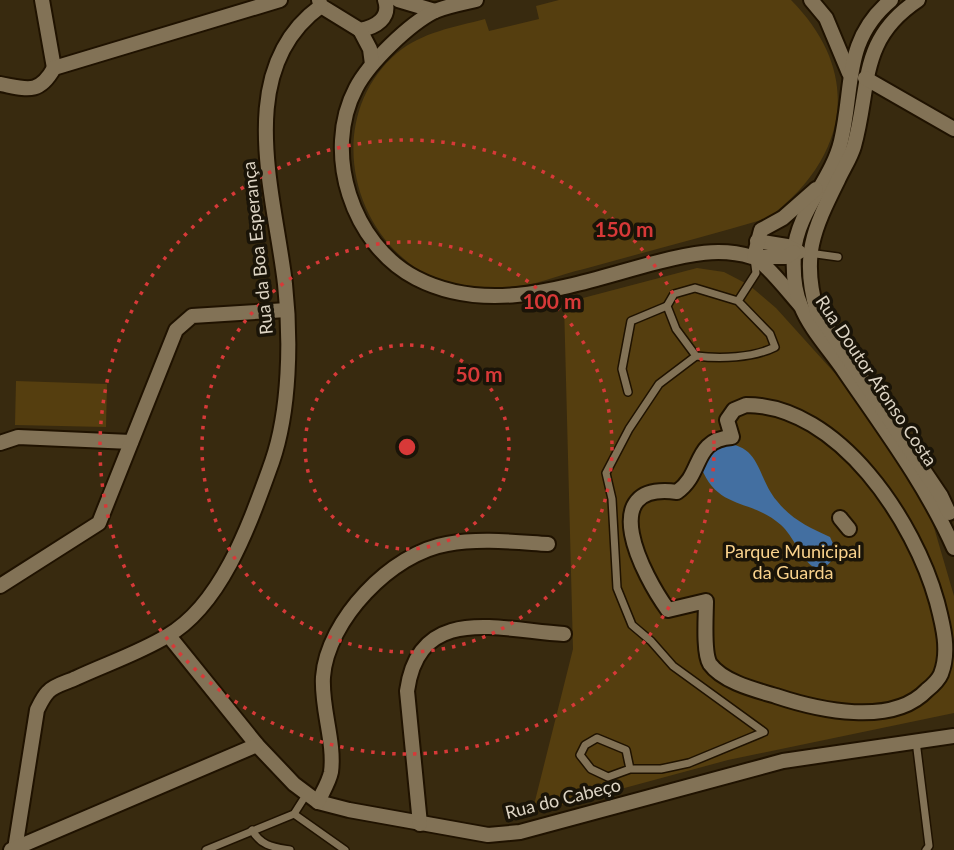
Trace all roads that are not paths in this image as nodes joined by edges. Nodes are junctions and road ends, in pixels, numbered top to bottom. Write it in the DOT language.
graph roads {
  1 [pos="42,0"];
  2 [pos="280,0"];
  3 [pos="385,0"];
  4 [pos="398,0"];
  5 [pos="476,0"];
  6 [pos="811,0"];
  7 [pos="891,0"];
  8 [pos="320,3"];
  9 [pos="908,3"];
  10 [pos="435,12"];
  11 [pos="360,30"];
  12 [pos="372,64"];
  13 [pos="54,68"];
  14 [pos="849,73"];
  15 [pos="865,78"];
  16 [pos="0,84"];
  17 [pos="954,129"];
  18 [pos="818,188"];
  19 [pos="757,241"];
  20 [pos="801,252"];
  21 [pos="754,257"];
  22 [pos="838,257"];
  23 [pos="738,301"];
  24 [pos="800,305"];
  25 [pos="667,306"];
  26 [pos="287,310"];
  27 [pos="696,356"];
  28 [pos="628,392"];
  29 [pos="131,442"];
  30 [pos="0,443"];
  31 [pos="634,503"];
  32 [pos="954,524"];
  33 [pos="548,544"];
  34 [pos="954,548"];
  35 [pos="0,586"];
  36 [pos="564,634"];
  37 [pos="169,636"];
  38 [pos="954,736"];
  39 [pos="916,740"];
  40 [pos="257,745"];
  41 [pos="630,769"];
  42 [pos="312,798"];
  43 [pos="294,814"];
  44 [pos="420,824"];
  45 [pos="252,830"];
  46 [pos="13,849"];
  47 [pos="206,850"];
  48 [pos="290,850"];
  49 [pos="345,850"];
  50 [pos="926,850"];
  1 -- 13 [label="street"];
  2 -- 13 [label="street"];
  3 -- 11 [label="street"];
  4 -- 10 [label="street"];
  5 -- 10 [label="street"];
  6 -- 14 [label="street"];
  7 -- 14 [label="street, Rua Doutor Afonso Costa"];
  8 -- 11 [label="street"];
  8 -- 26 [label="street, Rua da Boa Esperança"];
  9 -- 15 [label="street, Rua Doutor Afonso Costa"];
  10 -- 12 [label="street"];
  11 -- 12 [label="street"];
  12 -- 21 [label="street"];
  13 -- 16 [label="street"];
  14 -- 18 [label="street, Rua Doutor Afonso Costa"];
  15 -- 17 [label="street"];
  15 -- 20 [label="street, Rua Doutor Afonso Costa"];
  18 -- 19 [label="street"];
  18 -- 20 [label="street, Rua Doutor Afonso Costa"];
  19 -- 20 [label="street"];
  19 -- 21 [label="street"];
  20 -- 21 [label="street"];
  20 -- 22 [label="lane"];
  20 -- 24 [label="street, Rua Doutor Afonso Costa"];
  20 -- 32 [label="street, Rua Doutor Afonso Costa"];
  21 -- 23 [label="lane"];
  21 -- 24 [label="street"];
  23 -- 25 [label="lane"];
  23 -- 27 [label="lane"];
  24 -- 34 [label="street, Rua Doutor Afonso Costa"];
  25 -- 27 [label="lane"];
  25 -- 28 [label="lane"];
  26 -- 29 [label="street"];
  26 -- 37 [label="street, Rua da Boa Esperança"];
  27 -- 41 [label="lane"];
  29 -- 30 [label="street"];
  29 -- 35 [label="street"];
  31 -- 31 [label="street"];
  33 -- 42 [label="street"];
  36 -- 44 [label="street"];
  37 -- 40 [label="street"];
  37 -- 46 [label="street, Rua da Boa Esperança"];
  38 -- 39 [label="street, Rua do Cabeço"];
  39 -- 44 [label="street, Rua do Cabeço"];
  39 -- 50 [label="lane"];
  40 -- 42 [label="street"];
  40 -- 46 [label="street"];
  41 -- 41 [label="lane"];
  42 -- 43 [label="lane"];
  42 -- 44 [label="street, Rua do Cabeço"];
  43 -- 45 [label="lane"];
  43 -- 49 [label="lane"];
  45 -- 47 [label="lane"];
  45 -- 48 [label="lane"];
}
